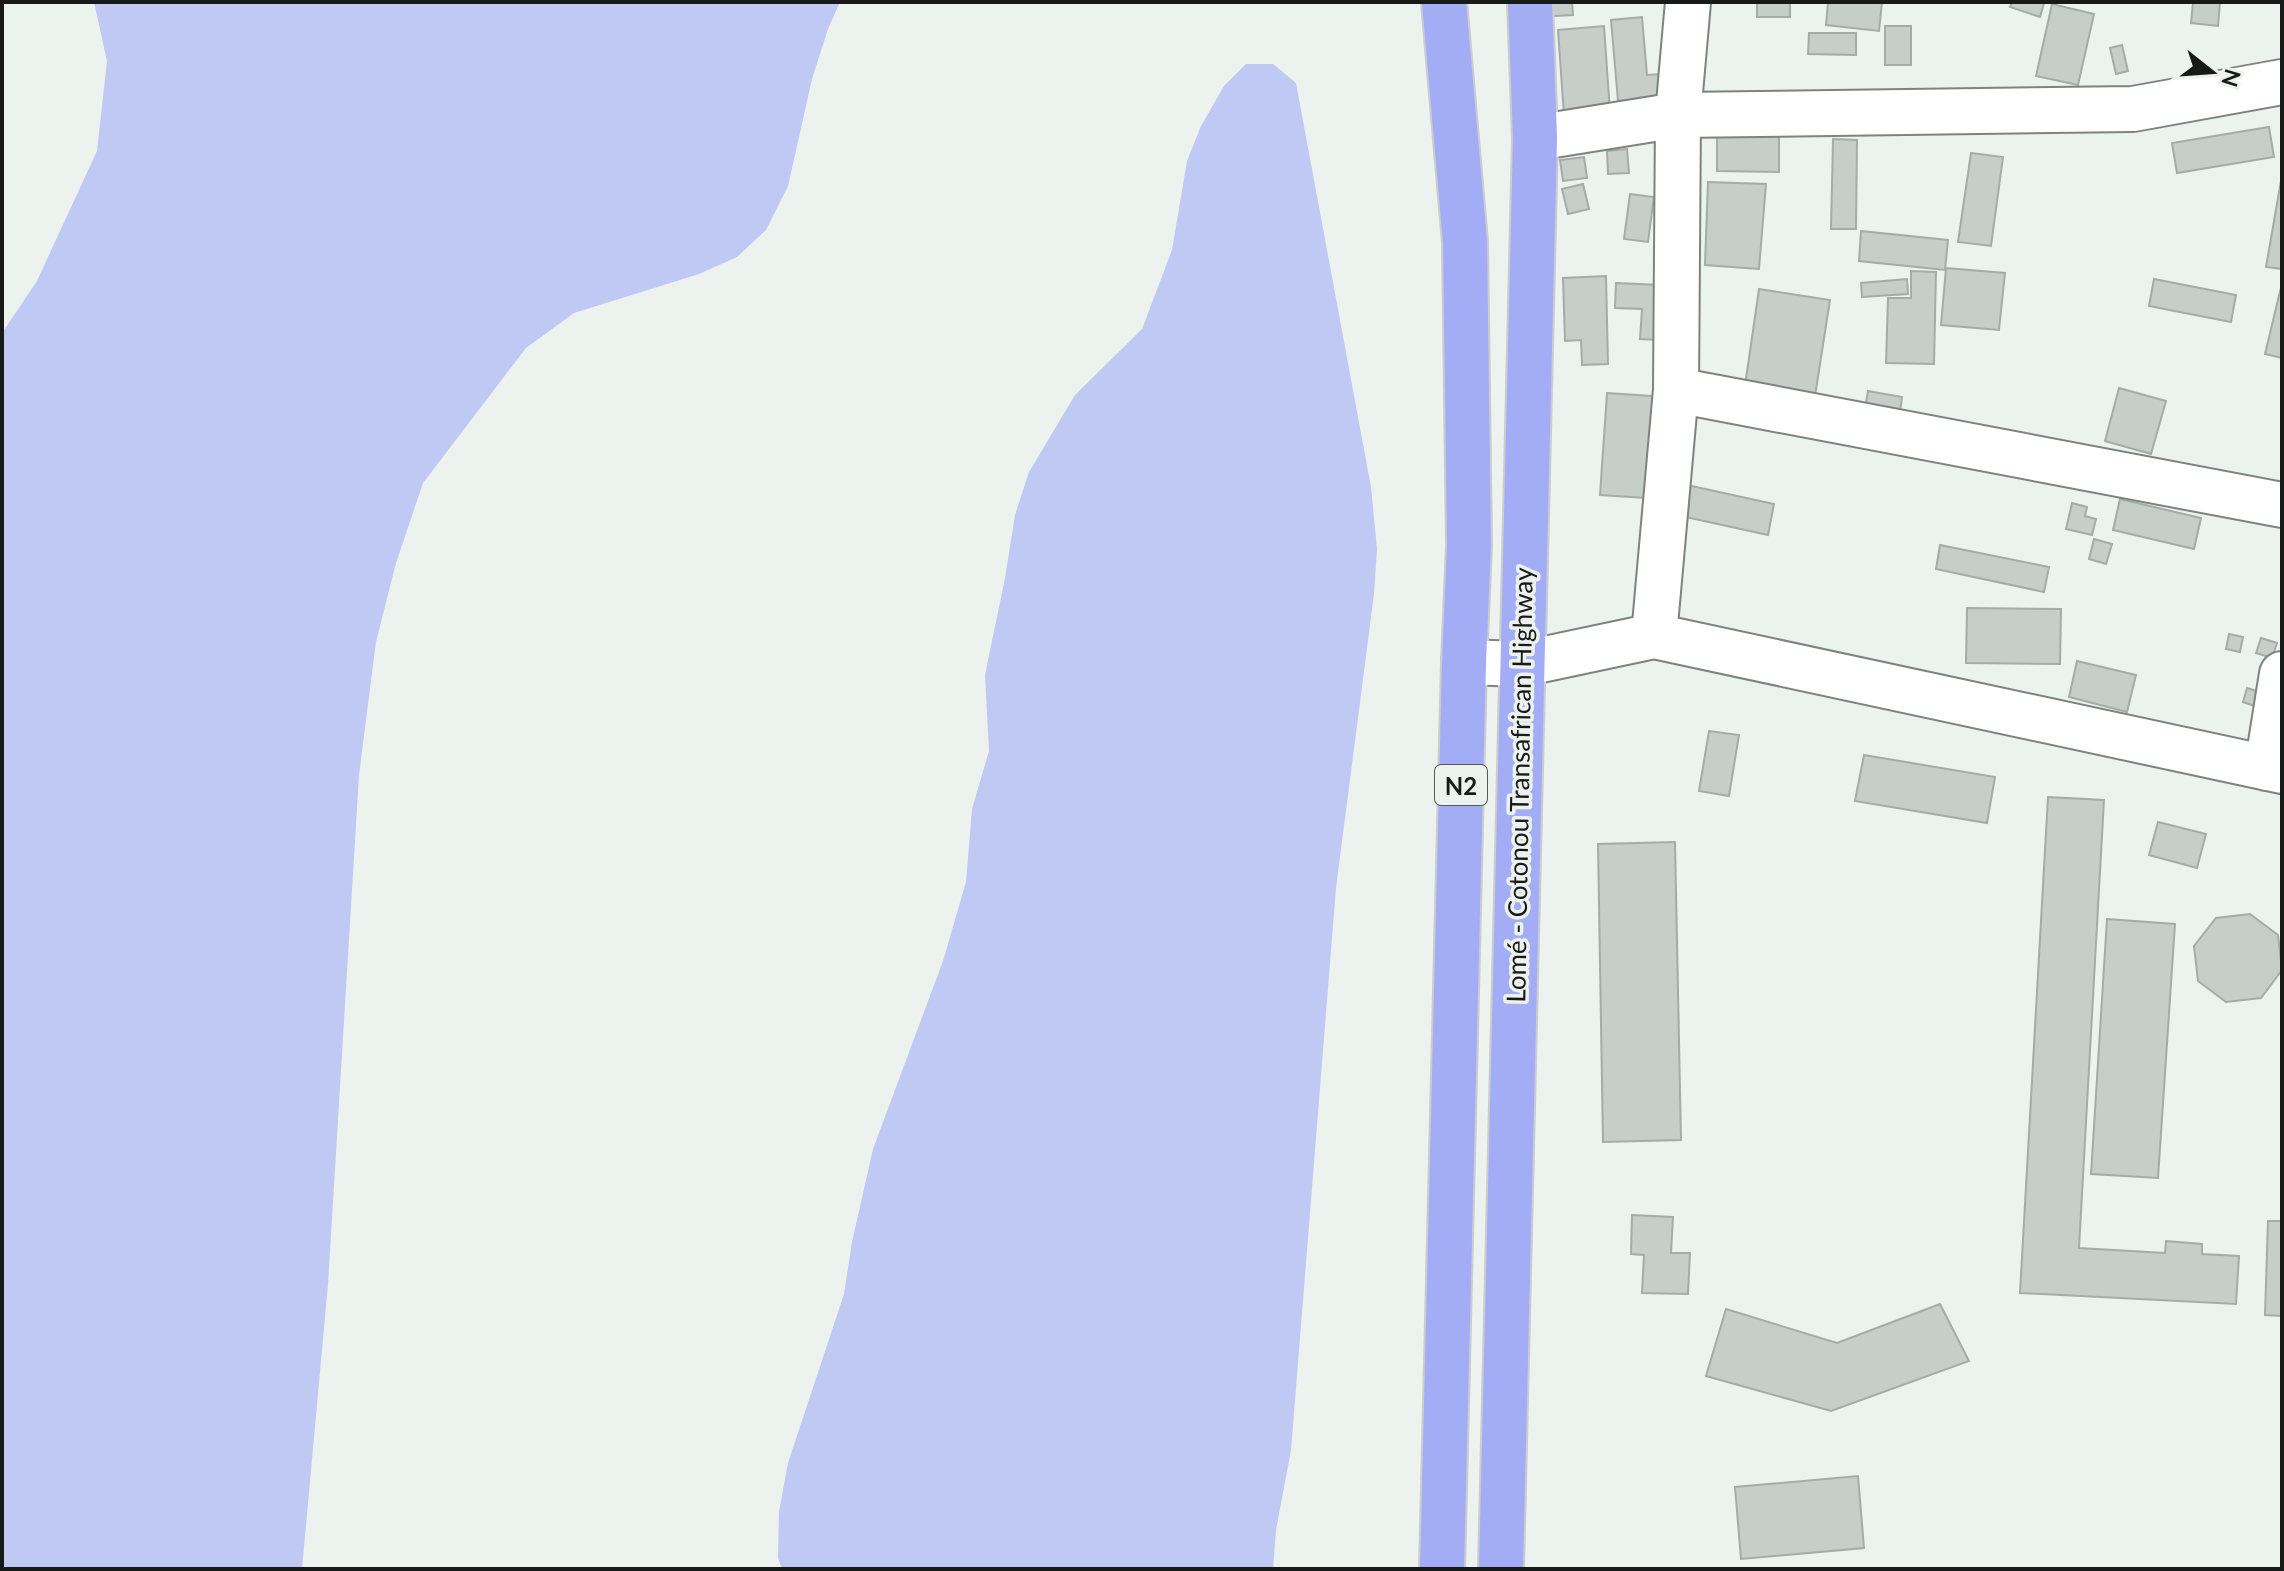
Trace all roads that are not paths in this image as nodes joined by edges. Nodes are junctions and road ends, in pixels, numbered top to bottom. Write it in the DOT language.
graph roads {
  1 [pos="1444,2"];
  2 [pos="1530,2"];
  3 [pos="1688,2"];
  4 [pos="2282,82"];
  5 [pos="1678,115"];
  6 [pos="1535,138"];
  7 [pos="1676,390"];
  8 [pos="2282,505"];
  9 [pos="1654,636"];
  10 [pos="1464,662"];
  11 [pos="1522,664"];
  12 [pos="2282,674"];
  13 [pos="2274,769"];
  14 [pos="1442,1569"];
  15 [pos="1501,1569"];
  1 -- 10 [label="highway, N2"];
  2 -- 6 [label="highway, Lomé - Cotonou Transafrican Highway / N2"];
  3 -- 5 [label="street"];
  4 -- 5 [label="street"];
  5 -- 6 [label="street"];
  5 -- 7 [label="street"];
  6 -- 11 [label="highway, Lomé - Cotonou Transafrican Highway / N2"];
  7 -- 8 [label="street"];
  7 -- 9 [label="street"];
  9 -- 11 [label="street"];
  9 -- 13 [label="street"];
  10 -- 11 [label="street"];
  10 -- 14 [label="highway, N2"];
  11 -- 15 [label="highway, Lomé - Cotonou Transafrican Highway / N2"];
  12 -- 13 [label="street"];
}
